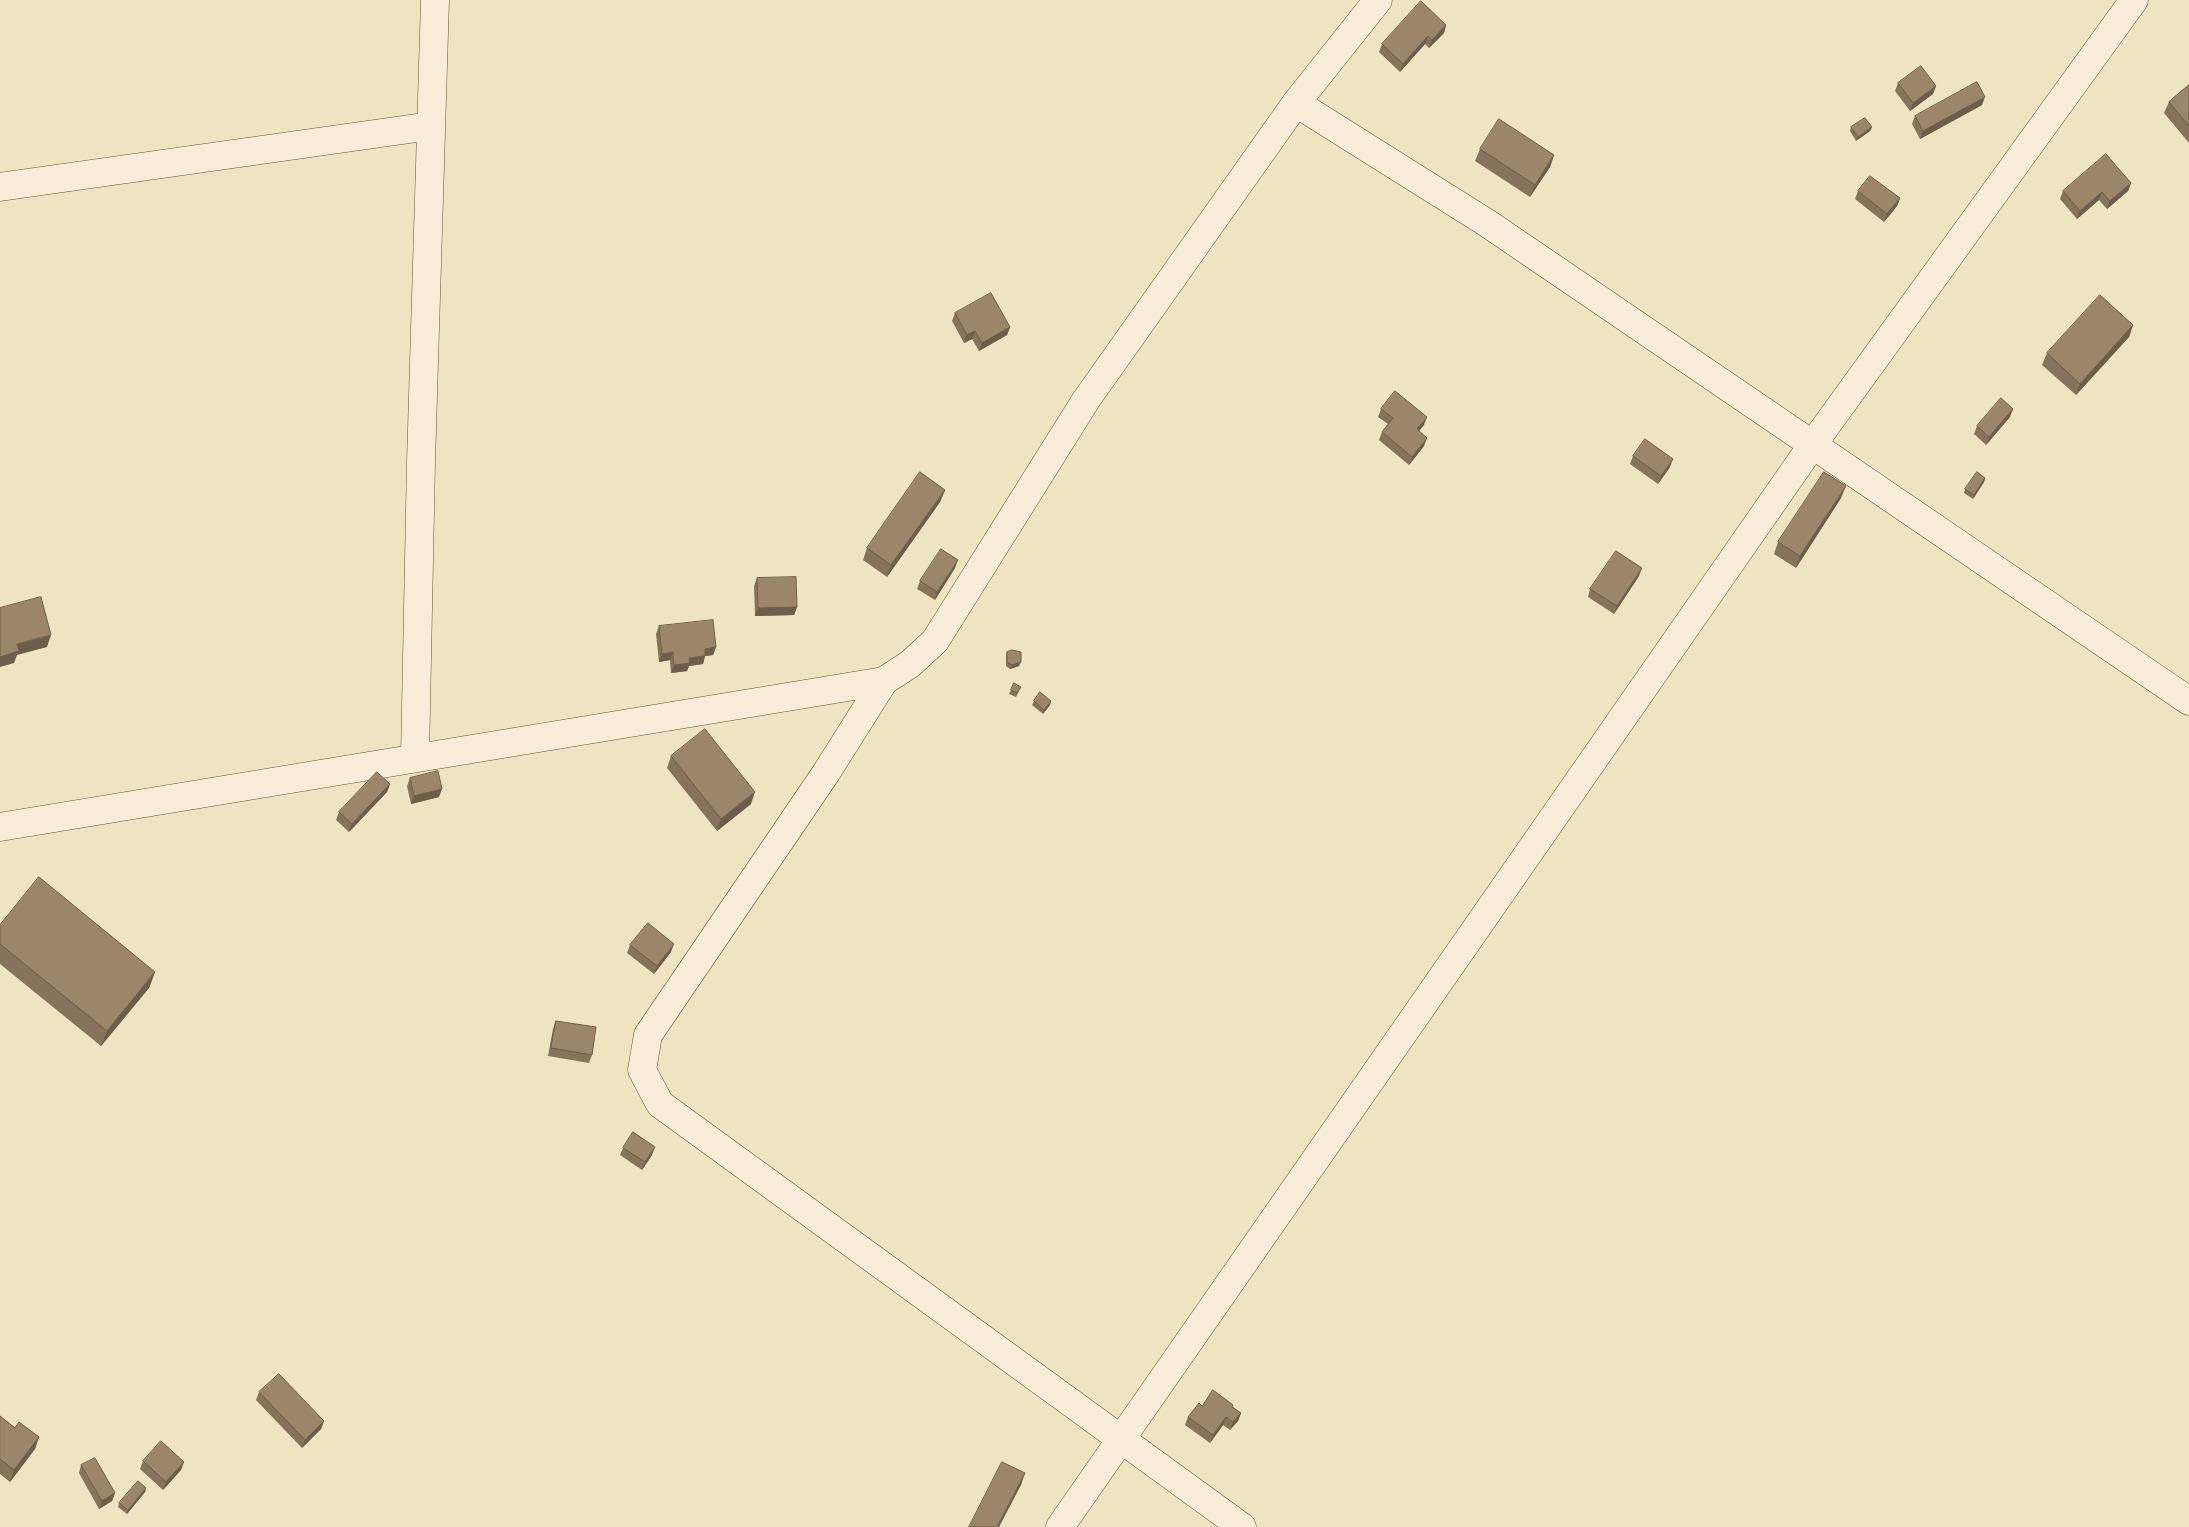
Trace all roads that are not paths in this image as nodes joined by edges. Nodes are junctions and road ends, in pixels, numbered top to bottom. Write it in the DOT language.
graph roads {
  1 [pos="435,0"];
  2 [pos="1378,0"];
  3 [pos="2134,0"];
  4 [pos="1296,103"];
  5 [pos="432,126"];
  6 [pos="0,187"];
  7 [pos="1812,444"];
  8 [pos="884,681"];
  9 [pos="2189,701"];
  10 [pos="415,757"];
  11 [pos="0,827"];
  12 [pos="1121,1437"];
  13 [pos="1060,1527"];
  14 [pos="1242,1527"];
  1 -- 5 [label="street"];
  2 -- 4 [label="street"];
  3 -- 7 [label="street"];
  4 -- 7 [label="street"];
  4 -- 8 [label="street"];
  5 -- 6 [label="street"];
  5 -- 10 [label="street"];
  7 -- 9 [label="street"];
  7 -- 12 [label="street"];
  8 -- 10 [label="street"];
  8 -- 12 [label="street"];
  10 -- 11 [label="street"];
  12 -- 13 [label="street"];
  12 -- 14 [label="street"];
}
